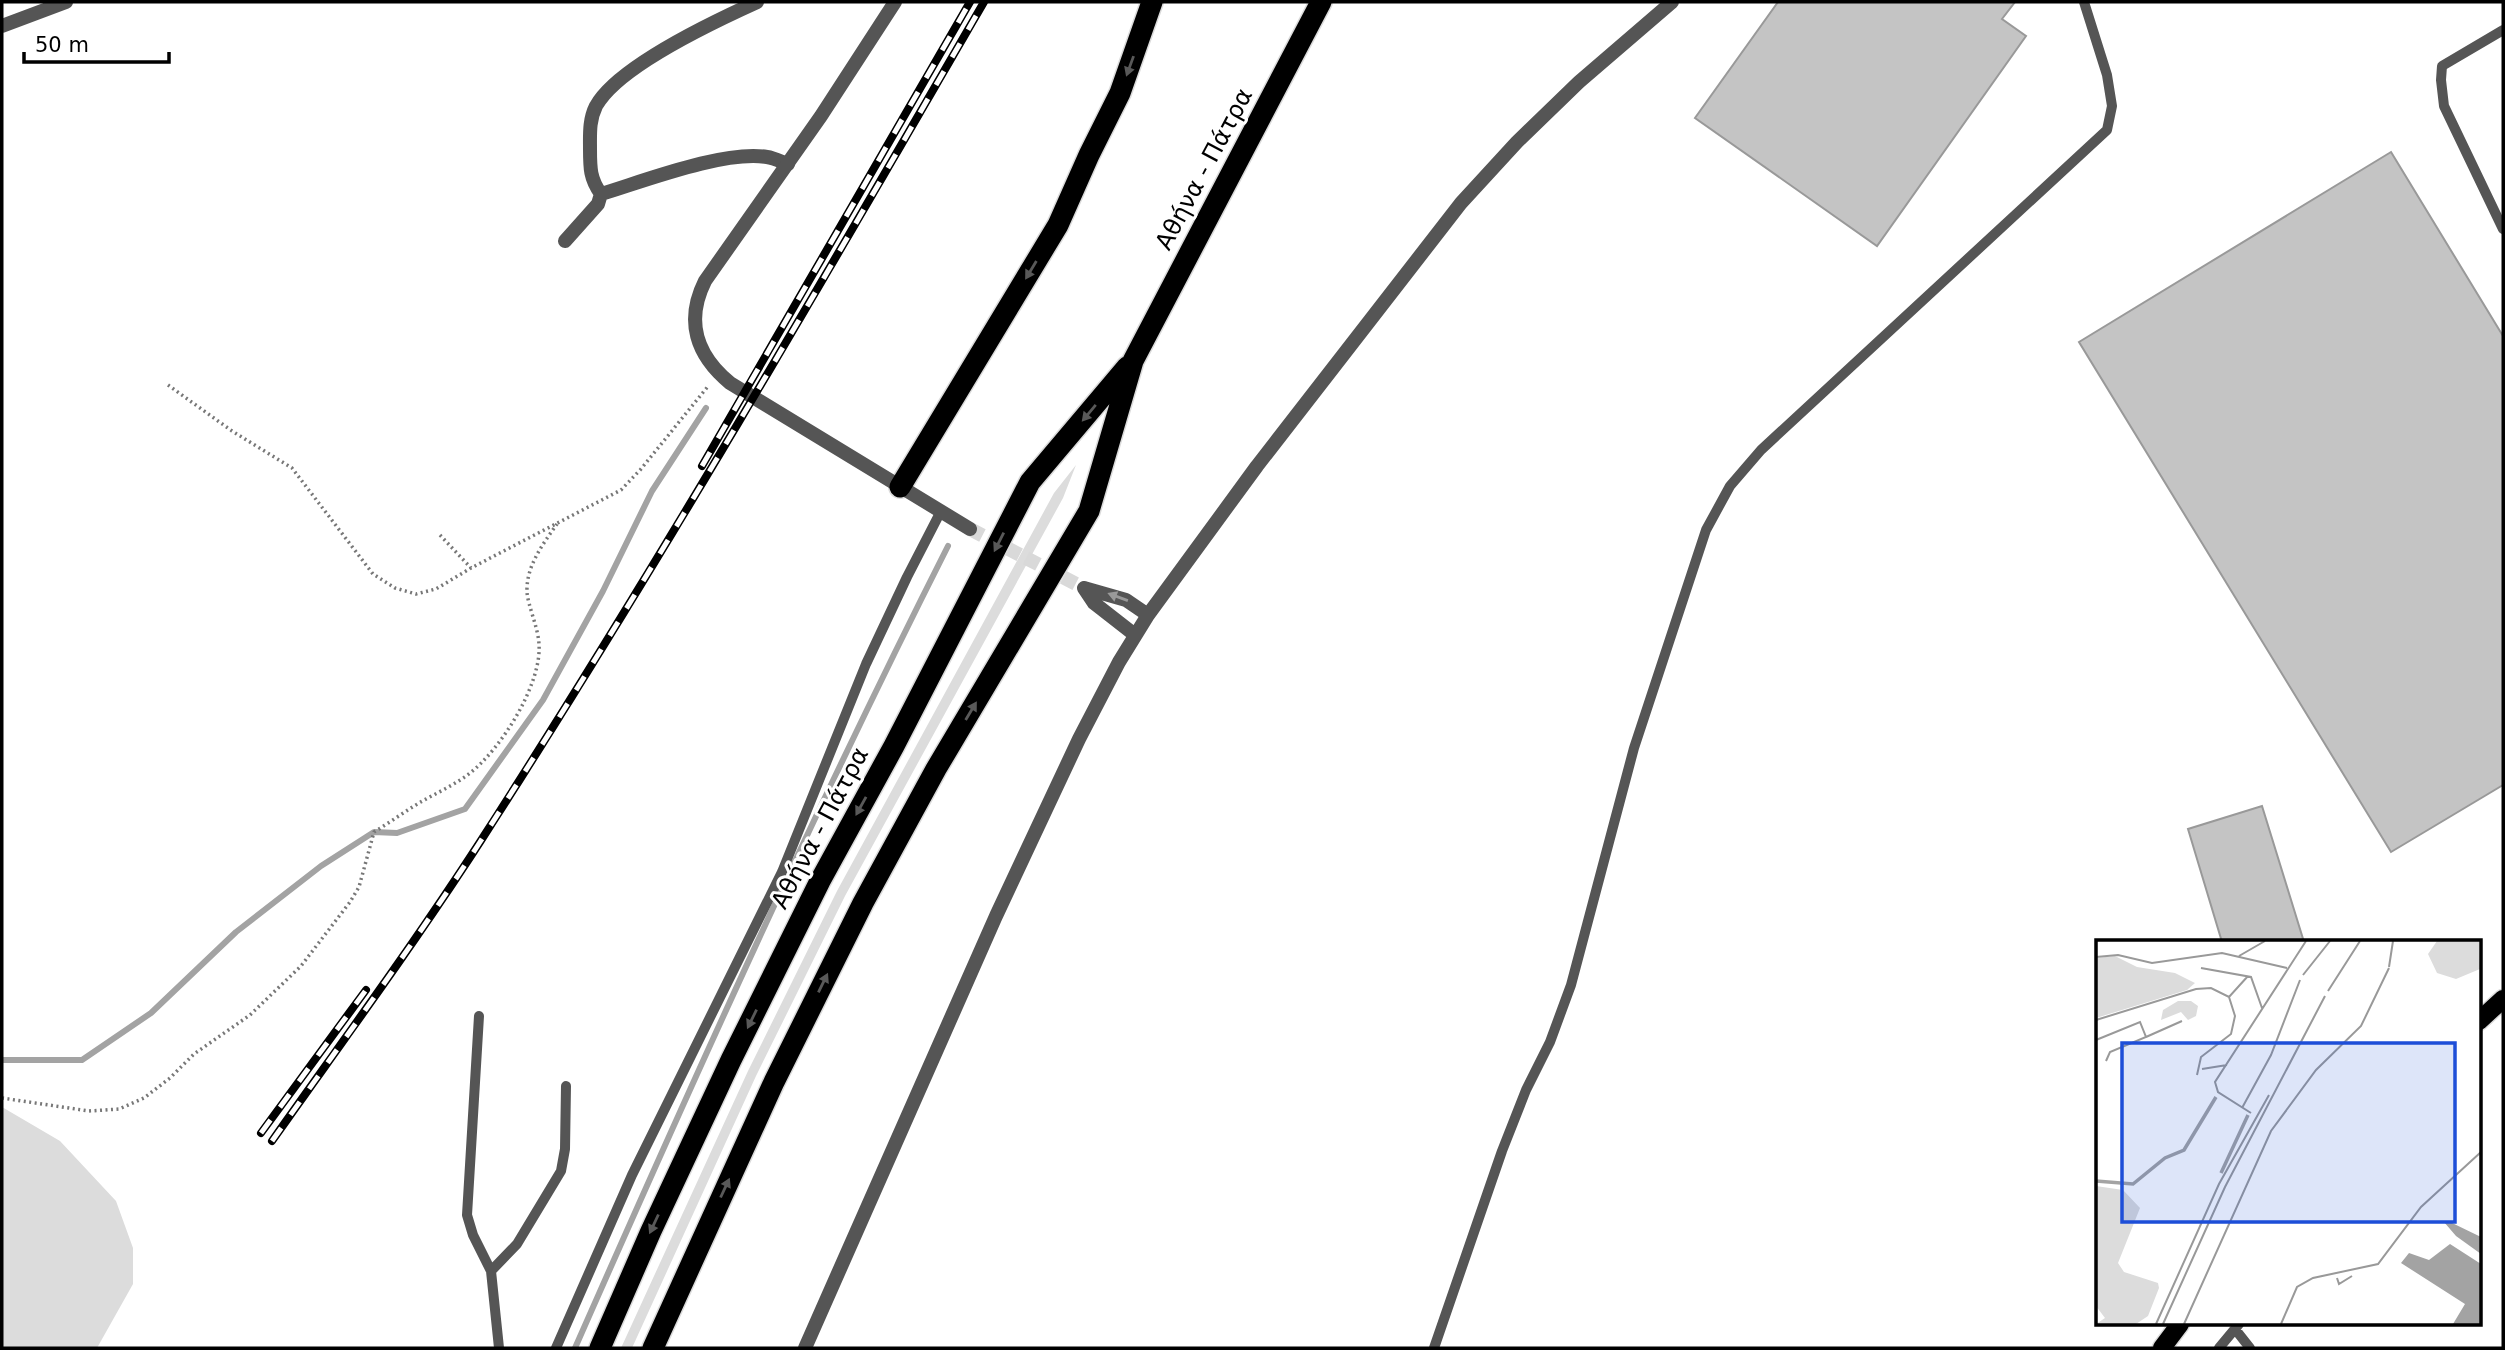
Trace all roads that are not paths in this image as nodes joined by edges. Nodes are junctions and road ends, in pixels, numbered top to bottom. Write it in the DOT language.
graph roads {
  1 [pos="66,2"];
  2 [pos="757,2"];
  3 [pos="895,2"];
  4 [pos="1152,2"];
  5 [pos="1321,2"];
  6 [pos="1672,2"];
  7 [pos="2084,2"];
  8 [pos="2,26"];
  9 [pos="2503,30"];
  10 [pos="788,164"];
  11 [pos="601,194"];
  12 [pos="2503,229"];
  13 [pos="565,241"];
  14 [pos="1133,361"];
  15 [pos="900,487"];
  16 [pos="941,512"];
  17 [pos="970,529"];
  18 [pos="1148,615"];
  19 [pos="1135,635"];
  20 [pos="2503,999"];
  21 [pos="479,1016"];
  22 [pos="2480,1020"];
  23 [pos="566,1086"];
  24 [pos="491,1271"];
  25 [pos="2178,1326"];
  26 [pos="2237,1326"];
  27 [pos="499,1348"];
  28 [pos="555,1348"];
  29 [pos="600,1348"];
  30 [pos="653,1348"];
  31 [pos="805,1348"];
  32 [pos="1434,1348"];
  33 [pos="2162,1348"];
  34 [pos="2219,1348"];
  35 [pos="2250,1348"];
  1 -- 8 [label="street"];
  2 -- 11 [label="street"];
  3 -- 10 [label="street"];
  4 -- 15 [label="highway, one-way"];
  5 -- 14 [label="highway, Αθήνα - Πάτρα"];
  6 -- 18 [label="street"];
  7 -- 32 [label="lane"];
  9 -- 12 [label="lane"];
  10 -- 11 [label="street"];
  10 -- 15 [label="street"];
  11 -- 13 [label="street"];
  14 -- 29 [label="highway, Αθήνα - Πάτρα, one-way"];
  30 -- 14 [label="highway, Αθήνα - Πάτρα, one-way"];
  15 -- 16 [label="street"];
  16 -- 17 [label="street"];
  16 -- 28 [label="lane"];
  18 -- 19 [label="street"];
  18 -- 19 [label="street, one-way"];
  19 -- 31 [label="street"];
  20 -- 22 [label="main road"];
  21 -- 24 [label="lane"];
  23 -- 24 [label="lane"];
  24 -- 27 [label="lane"];
  25 -- 33 [label="main road"];
  26 -- 34 [label="lane"];
  26 -- 35 [label="lane"];
}
